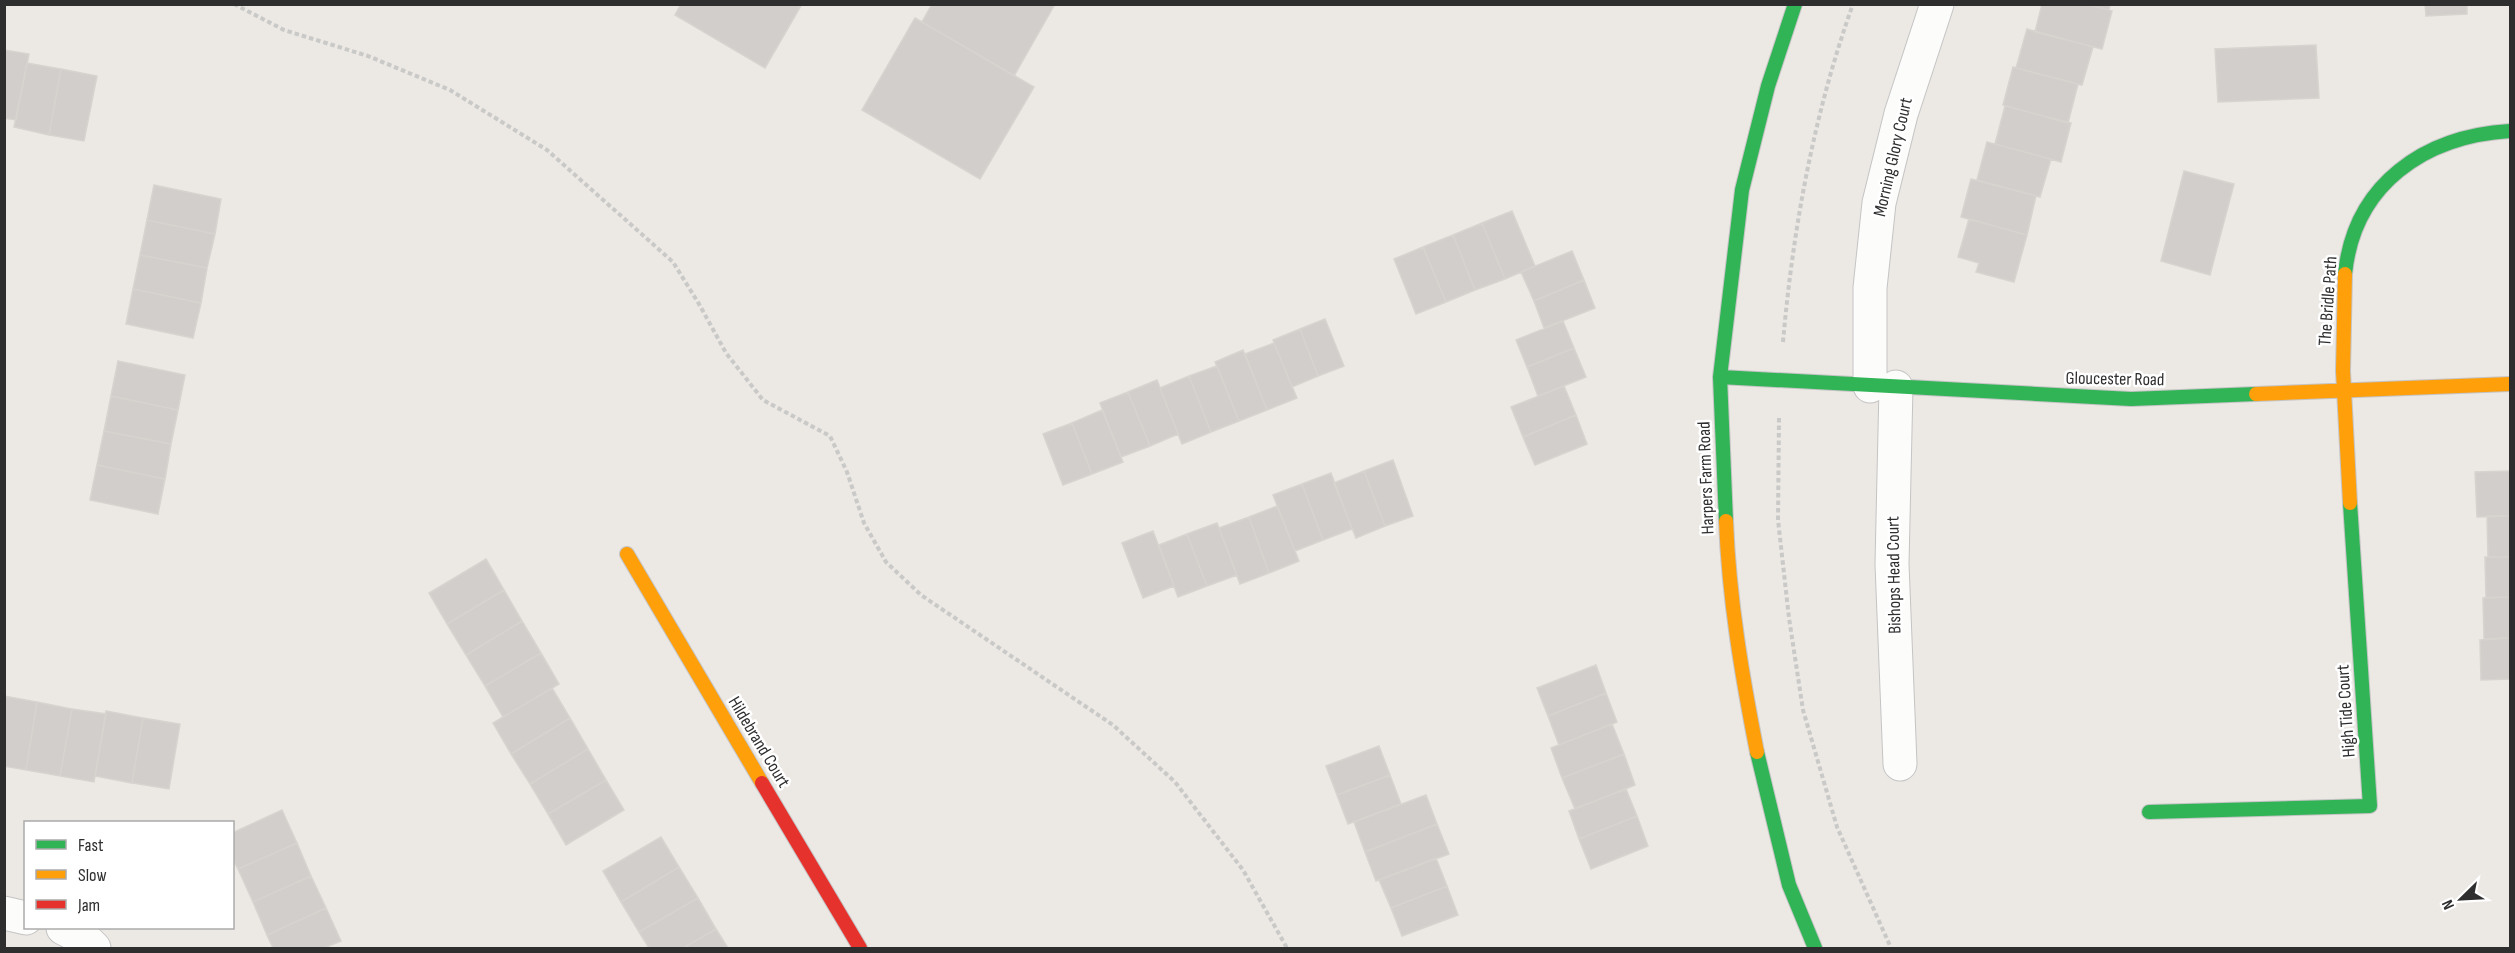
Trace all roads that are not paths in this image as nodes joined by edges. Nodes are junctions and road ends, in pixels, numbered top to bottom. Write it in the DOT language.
graph roads {
  1 [pos="1795,4"];
  2 [pos="1937,4"];
  3 [pos="2511,131"];
  4 [pos="1720,377"];
  5 [pos="2511,384"];
  6 [pos="1883,386"];
  7 [pos="2342,392"];
  8 [pos="627,554"];
  9 [pos="1900,764"];
  10 [pos="2149,812"];
  11 [pos="4,913"];
  12 [pos="24,918"];
  13 [pos="67,929"];
  14 [pos="94,948"];
  15 [pos="860,948"];
  16 [pos="1815,948"];
  1 -- 4 [label="street, Harpers Farm Road"];
  2 -- 6 [label="street, Morning Glory Court"];
  3 -- 7 [label="street, The Bridle Path"];
  4 -- 6 [label="street, Gloucester Road"];
  4 -- 16 [label="street, Harpers Farm Road"];
  5 -- 7 [label="street, Gloucester Road"];
  6 -- 7 [label="street, Gloucester Road"];
  6 -- 9 [label="street, Bishops Head Court"];
  7 -- 10 [label="street, High Tide Court"];
  8 -- 15 [label="street, Hildebrand Court"];
  11 -- 12 [label="street"];
  13 -- 14 [label="street"];
}
